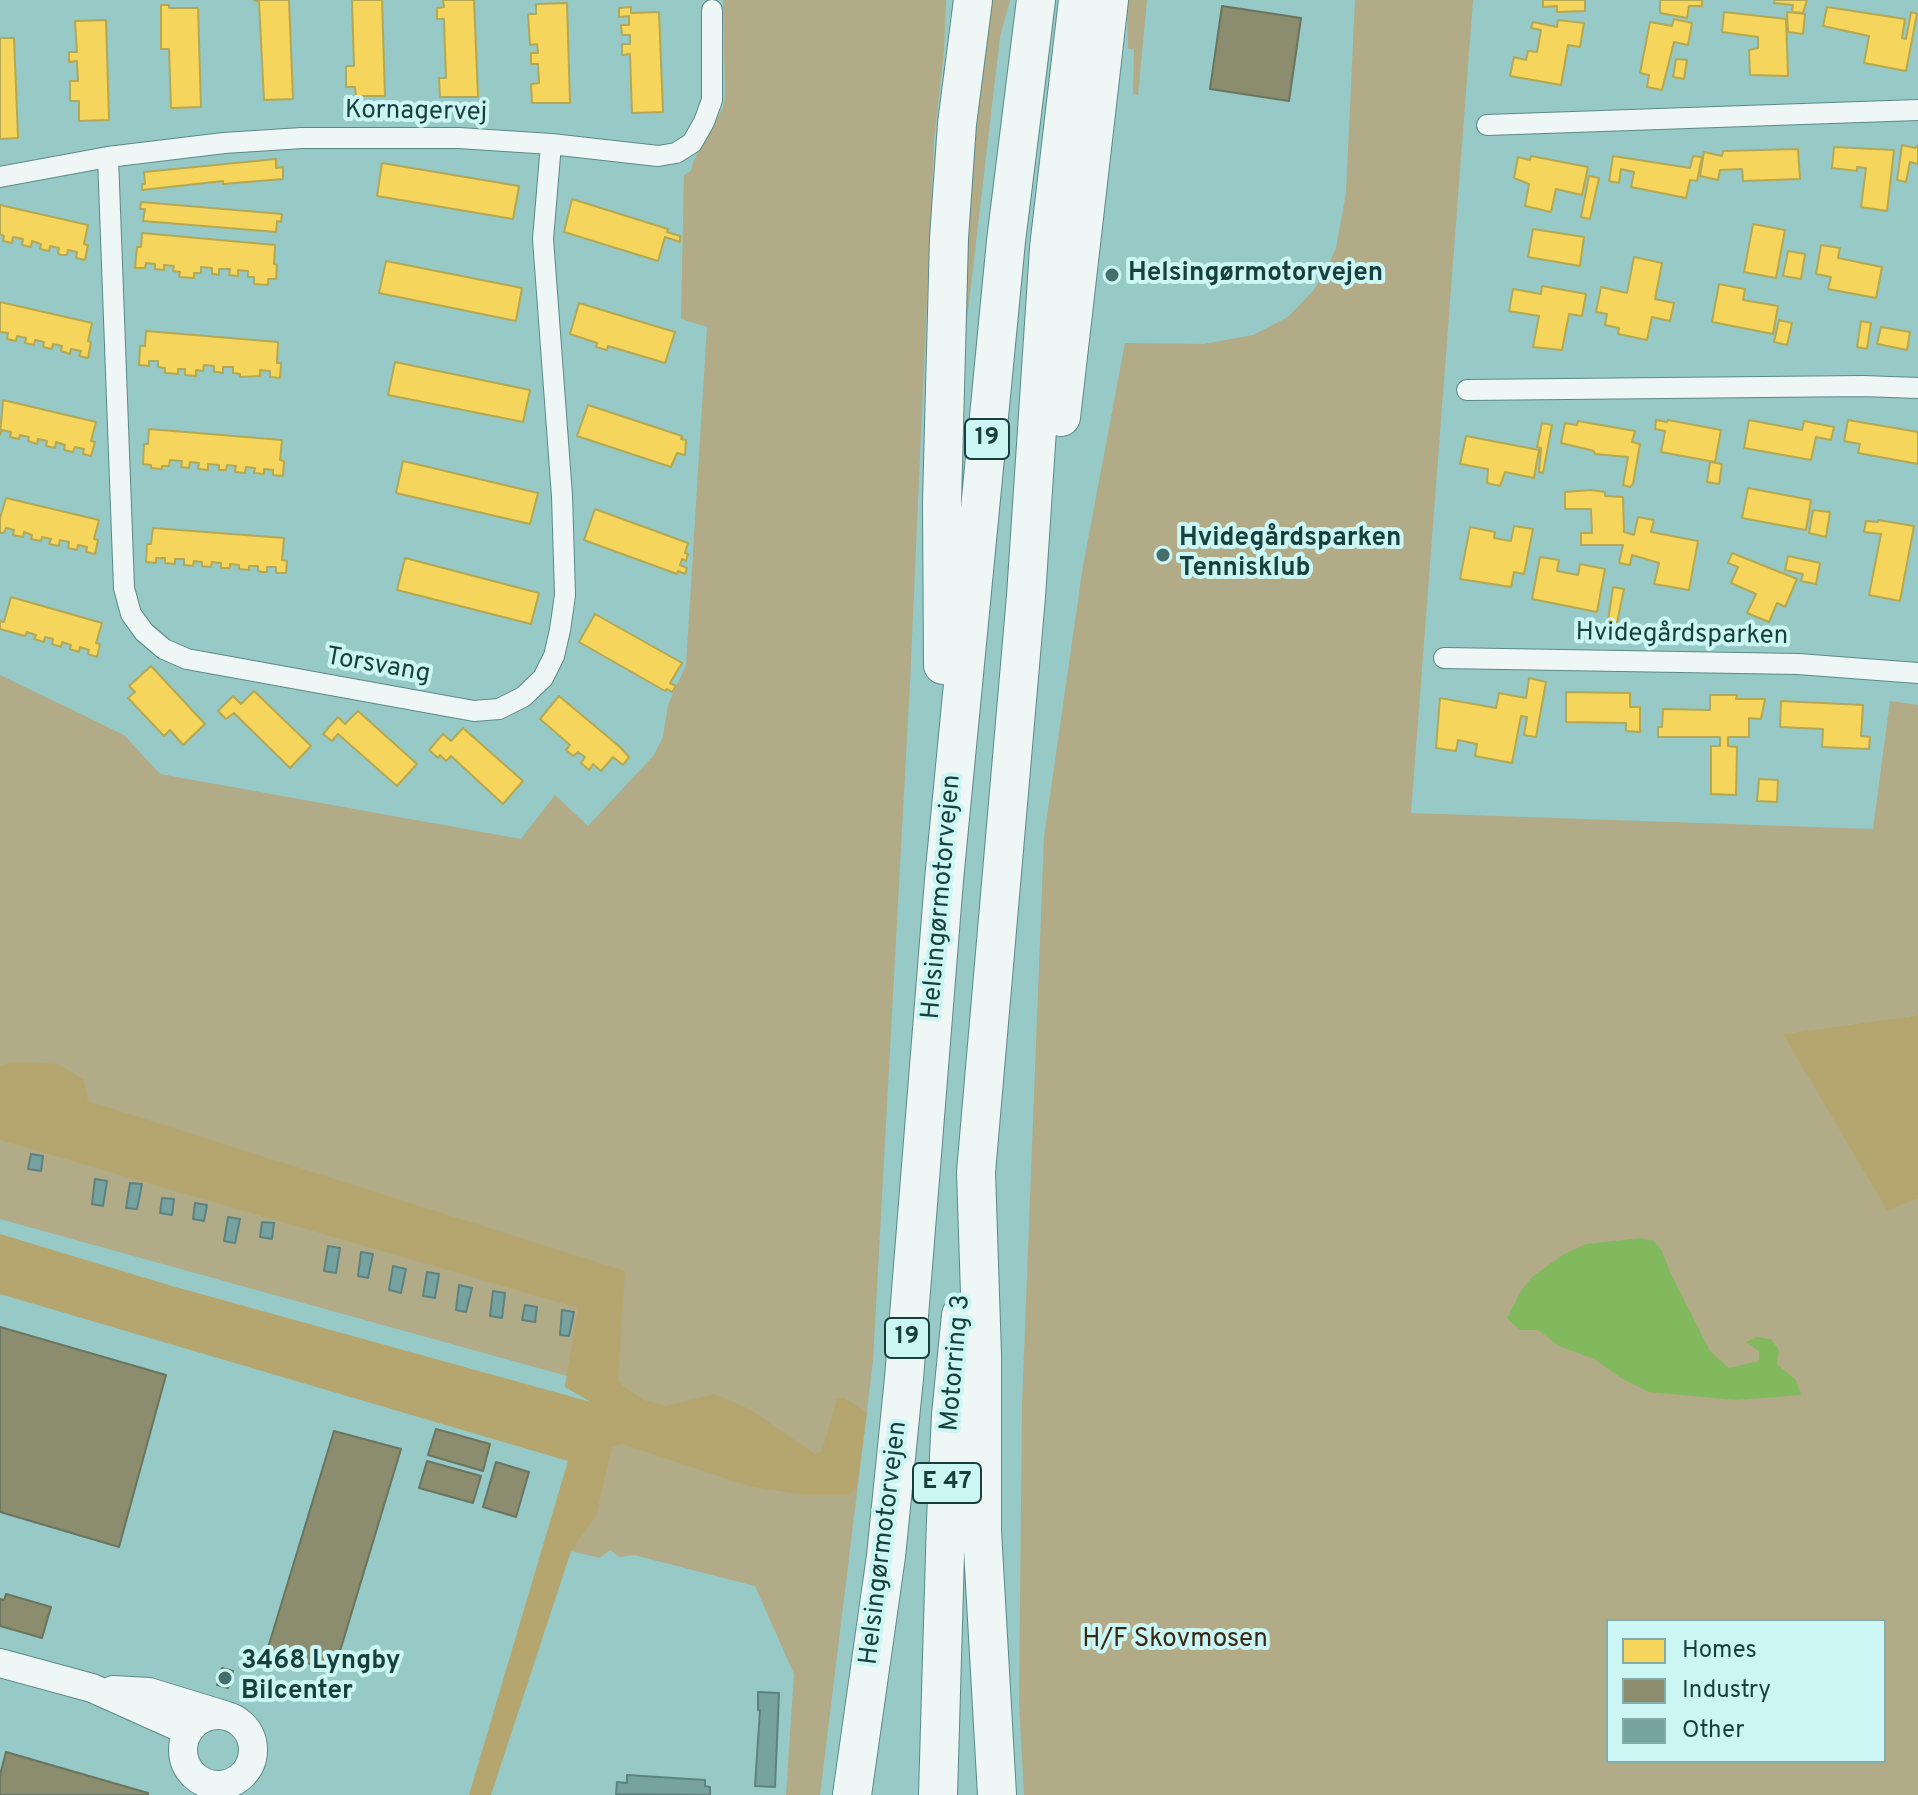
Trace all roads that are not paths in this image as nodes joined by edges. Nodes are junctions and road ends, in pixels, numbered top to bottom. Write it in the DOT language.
graph roads {
  1 [pos="961,0"];
  2 [pos="973,0"];
  3 [pos="1036,0"];
  4 [pos="1078,0"];
  5 [pos="1109,0"];
  6 [pos="712,10"];
  7 [pos="966,49"];
  8 [pos="1918,110"];
  9 [pos="1487,125"];
  10 [pos="551,144"];
  11 [pos="108,157"];
  12 [pos="0,177"];
  13 [pos="1918,388"];
  14 [pos="1467,390"];
  15 [pos="1026,596"];
  16 [pos="1444,658"];
  17 [pos="1918,673"];
  18 [pos="944,880"];
  19 [pos="976,1172"];
  20 [pos="0,1663"];
  21 [pos="92,1688"];
  22 [pos="225,1715"];
  23 [pos="188,1731"];
  24 [pos="217,1789"];
  25 [pos="852,1795"];
  26 [pos="938,1795"];
  27 [pos="997,1795"];
  1 -- 7 [label="highway"];
  2 -- 7 [label="highway"];
  3 -- 18 [label="highway, Helsingørmotorvejen / 19"];
  4 -- 15 [label="highway, 19"];
  5 -- 15 [label="highway"];
  6 -- 10 [label="street, Kornagervej"];
  7 -- 18 [label="highway"];
  8 -- 9 [label="street"];
  10 -- 11 [label="street, Kornagervej"];
  10 -- 11 [label="street, Torsvang"];
  11 -- 12 [label="street, Kornagervej"];
  13 -- 14 [label="street"];
  15 -- 19 [label="highway, 19"];
  16 -- 17 [label="street, Hvidegårdsparken"];
  18 -- 25 [label="highway, Helsingørmotorvejen / 19"];
  19 -- 26 [label="highway, Motorring 3 / E 47"];
  19 -- 27 [label="highway, 19"];
  20 -- 21 [label="street"];
  21 -- 22 [label="street"];
  21 -- 23 [label="street"];
  22 -- 23 [label="street"];
  22 -- 24 [label="street"];
  23 -- 24 [label="street"];
}
